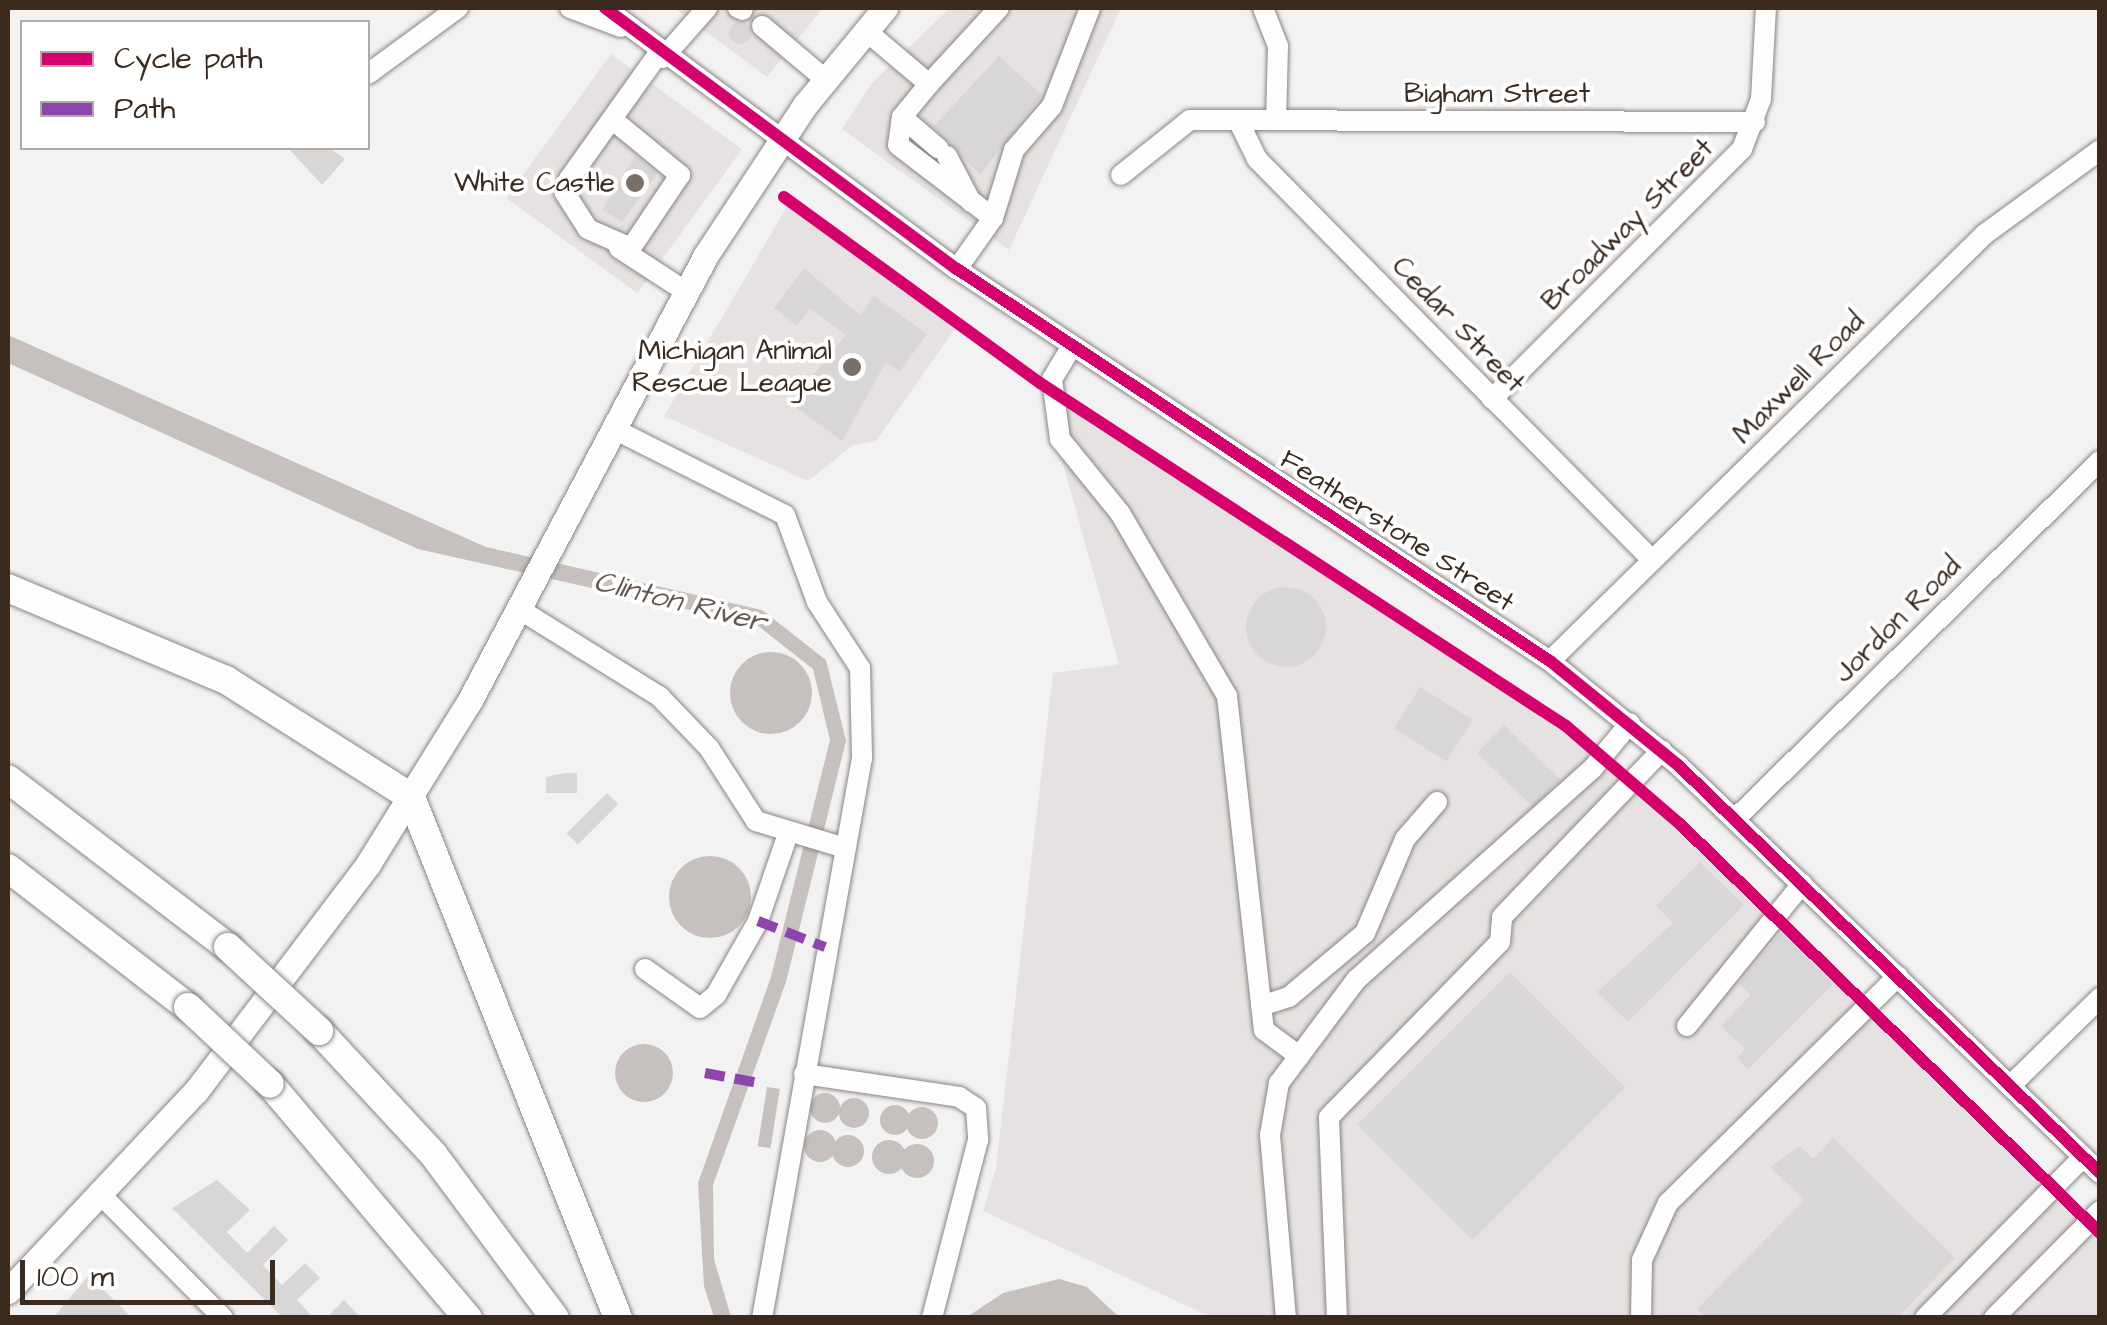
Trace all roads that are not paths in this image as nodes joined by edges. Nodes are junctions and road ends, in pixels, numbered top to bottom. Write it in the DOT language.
graph roads {
  1 [pos="458,8"];
  2 [pos="570,8"];
  3 [pos="606,8"];
  4 [pos="707,8"];
  5 [pos="886,8"];
  6 [pos="999,8"];
  7 [pos="1090,8"];
  8 [pos="1262,8"];
  9 [pos="1766,8"];
  10 [pos="762,26"];
  11 [pos="621,27"];
  12 [pos="866,30"];
  13 [pos="661,56"];
  14 [pos="370,73"];
  15 [pos="825,79"];
  16 [pos="929,84"];
  17 [pos="612,120"];
  18 [pos="1238,120"];
  19 [pos="1276,120"];
  20 [pos="1755,122"];
  21 [pos="898,126"];
  22 [pos="779,142"];
  23 [pos="2100,150"];
  24 [pos="1121,175"];
  25 [pos="972,202"];
  26 [pos="993,218"];
  27 [pos="619,248"];
  28 [pos="957,269"];
  29 [pos="685,291"];
  30 [pos="1072,346"];
  31 [pos="1492,399"];
  32 [pos="614,429"];
  33 [pos="2100,460"];
  34 [pos="1652,560"];
  35 [pos="8,588"];
  36 [pos="521,605"];
  37 [pos="1550,661"];
  38 [pos="1630,723"];
  39 [pos="1662,750"];
  40 [pos="8,778"];
  41 [pos="411,796"];
  42 [pos="1438,802"];
  43 [pos="1736,818"];
  44 [pos="795,834"];
  45 [pos="839,846"];
  46 [pos="8,868"];
  47 [pos="1802,884"];
  48 [pos="8,888"];
  49 [pos="47,896"];
  50 [pos="645,969"];
  51 [pos="1898,976"];
  52 [pos="2100,998"];
  53 [pos="1260,1006"];
  54 [pos="1687,1026"];
  55 [pos="1299,1056"];
  56 [pos="804,1074"];
  57 [pos="2010,1086"];
  58 [pos="2083,1156"];
  59 [pos="2100,1173"];
  60 [pos="101,1196"];
  61 [pos="2100,1211"];
  62 [pos="8,1291"];
  63 [pos="223,1318"];
  64 [pos="468,1318"];
  65 [pos="555,1318"];
  66 [pos="618,1318"];
  67 [pos="762,1318"];
  68 [pos="932,1318"];
  69 [pos="1286,1318"];
  70 [pos="1337,1318"];
  71 [pos="1641,1318"];
  72 [pos="1924,1318"];
  73 [pos="1994,1318"];
  1 -- 14 [label="street"];
  2 -- 11 [label="street, Featherstone Street"];
  3 -- 11 [label="street, Featherstone Street"];
  4 -- 13 [label="street"];
  5 -- 12 [label="main road"];
  6 -- 16 [label="street"];
  7 -- 26 [label="street"];
  8 -- 19 [label="street"];
  9 -- 20 [label="street, Broadway Street"];
  10 -- 15 [label="street"];
  11 -- 13 [label="street, Featherstone Street"];
  12 -- 15 [label="main road"];
  12 -- 16 [label="street"];
  13 -- 17 [label="street"];
  13 -- 22 [label="street, Featherstone Street"];
  15 -- 22 [label="main road"];
  16 -- 21 [label="street"];
  17 -- 27 [label="street"];
  17 -- 27 [label="street"];
  18 -- 19 [label="street, Bigham Street"];
  18 -- 24 [label="street, Bigham Street"];
  18 -- 31 [label="street, Cedar Street"];
  19 -- 20 [label="street, Bigham Street"];
  20 -- 31 [label="street, Broadway Street"];
  21 -- 25 [label="street"];
  21 -- 25 [label="street"];
  22 -- 28 [label="street, Featherstone Street"];
  22 -- 29 [label="main road"];
  23 -- 34 [label="street, Maxwell Road"];
  25 -- 26 [label="street"];
  26 -- 28 [label="street"];
  27 -- 29 [label="street"];
  28 -- 30 [label="street, Featherstone Street"];
  29 -- 32 [label="main road"];
  30 -- 37 [label="street, Featherstone Street"];
  30 -- 53 [label="street"];
  31 -- 34 [label="street, Cedar Street"];
  32 -- 36 [label="main road"];
  32 -- 45 [label="street"];
  33 -- 43 [label="street, Jordon Road"];
  34 -- 37 [label="street, Maxwell Road"];
  35 -- 41 [label="highway"];
  36 -- 41 [label="main road"];
  36 -- 44 [label="street"];
  37 -- 38 [label="street, Featherstone Street"];
  38 -- 39 [label="street, Featherstone Street"];
  38 -- 55 [label="street"];
  39 -- 43 [label="street, Featherstone Street"];
  39 -- 70 [label="street"];
  40 -- 65 [label="highway, bridge"];
  41 -- 60 [label="main road"];
  41 -- 66 [label="highway"];
  42 -- 53 [label="street"];
  43 -- 47 [label="street, Featherstone Street"];
  44 -- 45 [label="street"];
  44 -- 50 [label="street"];
  45 -- 56 [label="street"];
  46 -- 49 [label="highway"];
  47 -- 51 [label="street, Featherstone Street"];
  47 -- 54 [label="street"];
  48 -- 49 [label="highway"];
  49 -- 64 [label="highway, bridge"];
  51 -- 57 [label="street, Featherstone Street"];
  51 -- 71 [label="street"];
  52 -- 57 [label="street"];
  53 -- 55 [label="street"];
  55 -- 69 [label="street"];
  56 -- 67 [label="street"];
  56 -- 68 [label="street"];
  57 -- 58 [label="street, Featherstone Street"];
  58 -- 59 [label="street, Featherstone Street"];
  58 -- 72 [label="street"];
  60 -- 62 [label="main road"];
  60 -- 63 [label="street"];
  61 -- 73 [label="street"];
}
